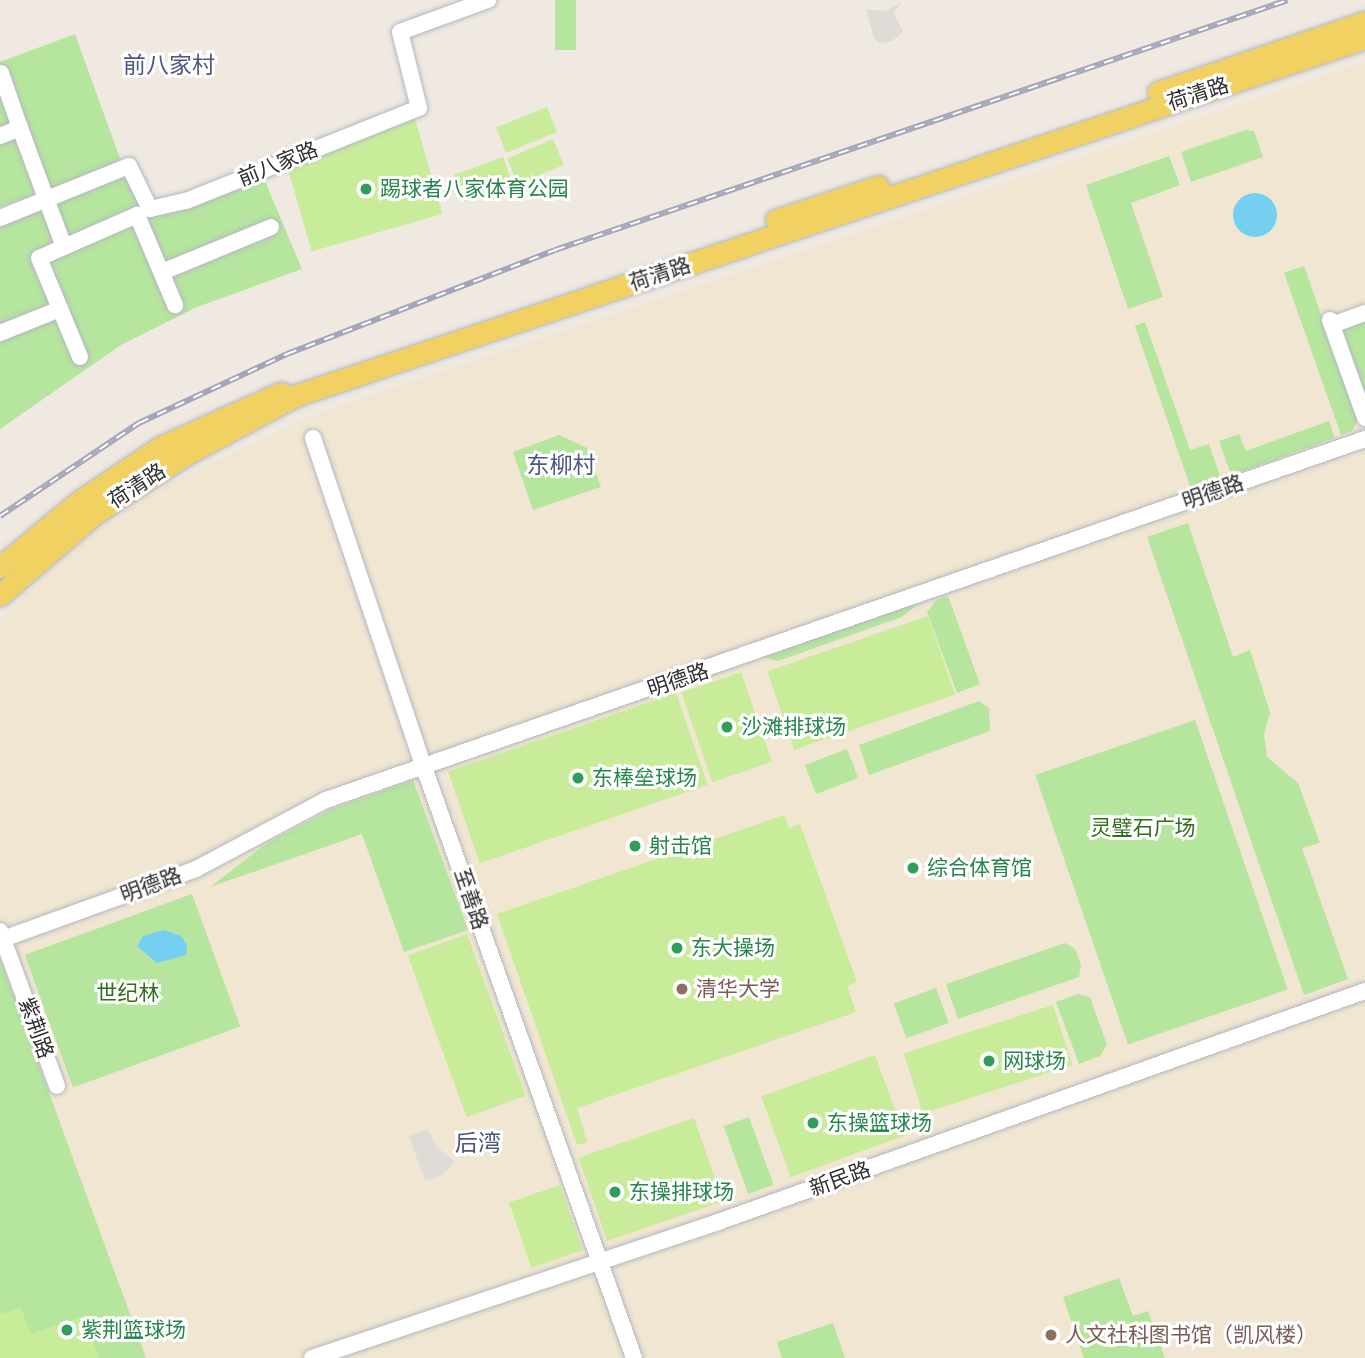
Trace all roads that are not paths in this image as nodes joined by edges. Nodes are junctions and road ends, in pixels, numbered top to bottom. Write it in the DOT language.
graph roads {
  1 [pos="488,0"];
  2 [pos="1365,22"];
  3 [pos="1365,38"];
  4 [pos="1,73"];
  5 [pos="20,128"];
  6 [pos="0,136"];
  7 [pos="46,200"];
  8 [pos="0,218"];
  9 [pos="271,227"];
  10 [pos="64,247"];
  11 [pos="162,272"];
  12 [pos="175,305"];
  13 [pos="60,309"];
  14 [pos="1365,313"];
  15 [pos="0,333"];
  16 [pos="80,357"];
  17 [pos="1365,418"];
  18 [pos="313,438"];
  19 [pos="1365,439"];
  20 [pos="0,567"];
  21 [pos="0,595"];
  22 [pos="425,768"];
  23 [pos="1,937"];
  24 [pos="1365,991"];
  25 [pos="57,1086"];
  26 [pos="599,1261"];
  27 [pos="312,1358"];
  28 [pos="635,1358"];
  1 -- 7 [label="street, 前八家路"];
  2 -- 20 [label="main road, 荷清路"];
  3 -- 21 [label="main road, 荷清路"];
  4 -- 5 [label="street"];
  5 -- 6 [label="street"];
  5 -- 7 [label="street"];
  7 -- 8 [label="street, 前八家路"];
  7 -- 10 [label="street"];
  9 -- 11 [label="street"];
  10 -- 11 [label="street"];
  10 -- 13 [label="street"];
  11 -- 12 [label="street"];
  13 -- 15 [label="street"];
  13 -- 16 [label="street"];
  14 -- 17 [label="street"];
  18 -- 22 [label="street, 至善路"];
  19 -- 22 [label="street, 明德路"];
  22 -- 23 [label="street, 明德路"];
  22 -- 26 [label="street, 至善路"];
  23 -- 25 [label="street, 紫荆路"];
  24 -- 26 [label="street, 新民路"];
  26 -- 27 [label="street, 新民路"];
  26 -- 28 [label="street, 至善路"];
}
